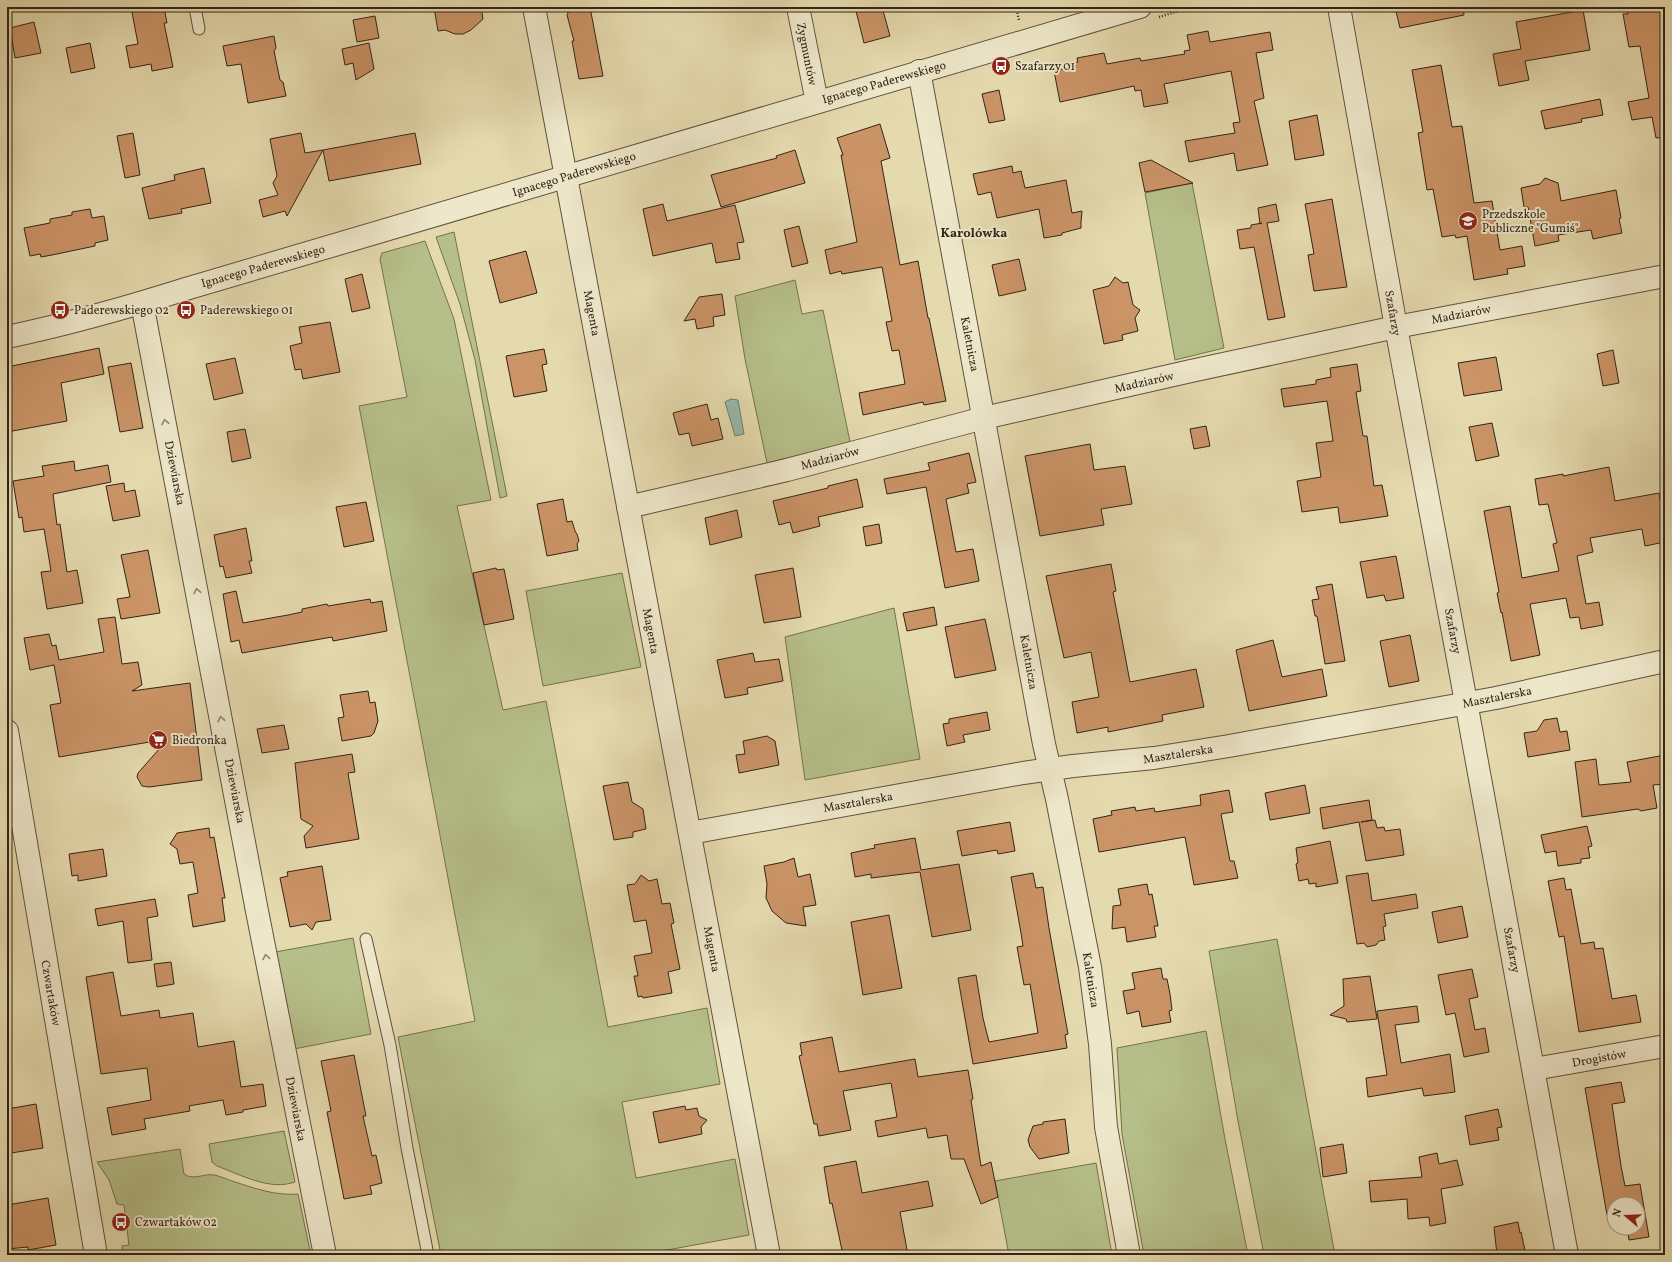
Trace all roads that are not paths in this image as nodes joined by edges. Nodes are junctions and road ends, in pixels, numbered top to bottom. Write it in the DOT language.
graph roads {
  1 [pos="195,7"];
  2 [pos="534,7"];
  3 [pos="798,7"];
  4 [pos="1339,7"];
  5 [pos="1101,13"];
  6 [pos="1147,13"];
  7 [pos="199,29"];
  8 [pos="919,71"];
  9 [pos="817,102"];
  10 [pos="566,176"];
  11 [pos="1665,276"];
  12 [pos="142,303"];
  13 [pos="1396,327"];
  14 [pos="7,337"];
  15 [pos="984,418"];
  16 [pos="628,506"];
  17 [pos="1665,661"];
  18 [pos="1466,702"];
  19 [pos="7,731"];
  20 [pos="1050,769"];
  21 [pos="690,833"];
  22 [pos="366,939"];
  23 [pos="1665,1046"];
  24 [pos="1534,1070"];
  25 [pos="96,1255"];
  26 [pos="325,1255"];
  27 [pos="428,1255"];
  28 [pos="769,1255"];
  29 [pos="1128,1255"];
  30 [pos="1567,1255"];
  1 -- 7 [label="lane"];
  2 -- 10 [label="street, Magenta"];
  3 -- 9 [label="street, Zygmuntów"];
  4 -- 13 [label="street, Szafarzy"];
  5 -- 6 [label="street, Ignacego Paderewskiego"];
  5 -- 8 [label="street, Ignacego Paderewskiego"];
  8 -- 9 [label="street, Ignacego Paderewskiego"];
  8 -- 15 [label="street, Kaletnicza"];
  9 -- 10 [label="street, Ignacego Paderewskiego"];
  10 -- 12 [label="street, Ignacego Paderewskiego"];
  10 -- 16 [label="street, Magenta"];
  11 -- 13 [label="street, Madziarów"];
  12 -- 14 [label="street, Ignacego Paderewskiego"];
  26 -- 12 [label="street, Dziewiarska, one-way"];
  13 -- 15 [label="street, Madziarów"];
  13 -- 18 [label="street, Szafarzy"];
  15 -- 16 [label="street, Madziarów"];
  15 -- 20 [label="street, Kaletnicza"];
  16 -- 21 [label="street, Magenta"];
  17 -- 18 [label="street, Masztalerska"];
  18 -- 20 [label="street, Masztalerska"];
  18 -- 24 [label="street, Szafarzy"];
  19 -- 25 [label="street, Czwartaków"];
  20 -- 21 [label="street, Masztalerska"];
  20 -- 29 [label="street, Kaletnicza"];
  21 -- 28 [label="street, Magenta"];
  22 -- 27 [label="lane"];
  23 -- 24 [label="street, Drogistów"];
  24 -- 30 [label="street, Szafarzy"];
}
